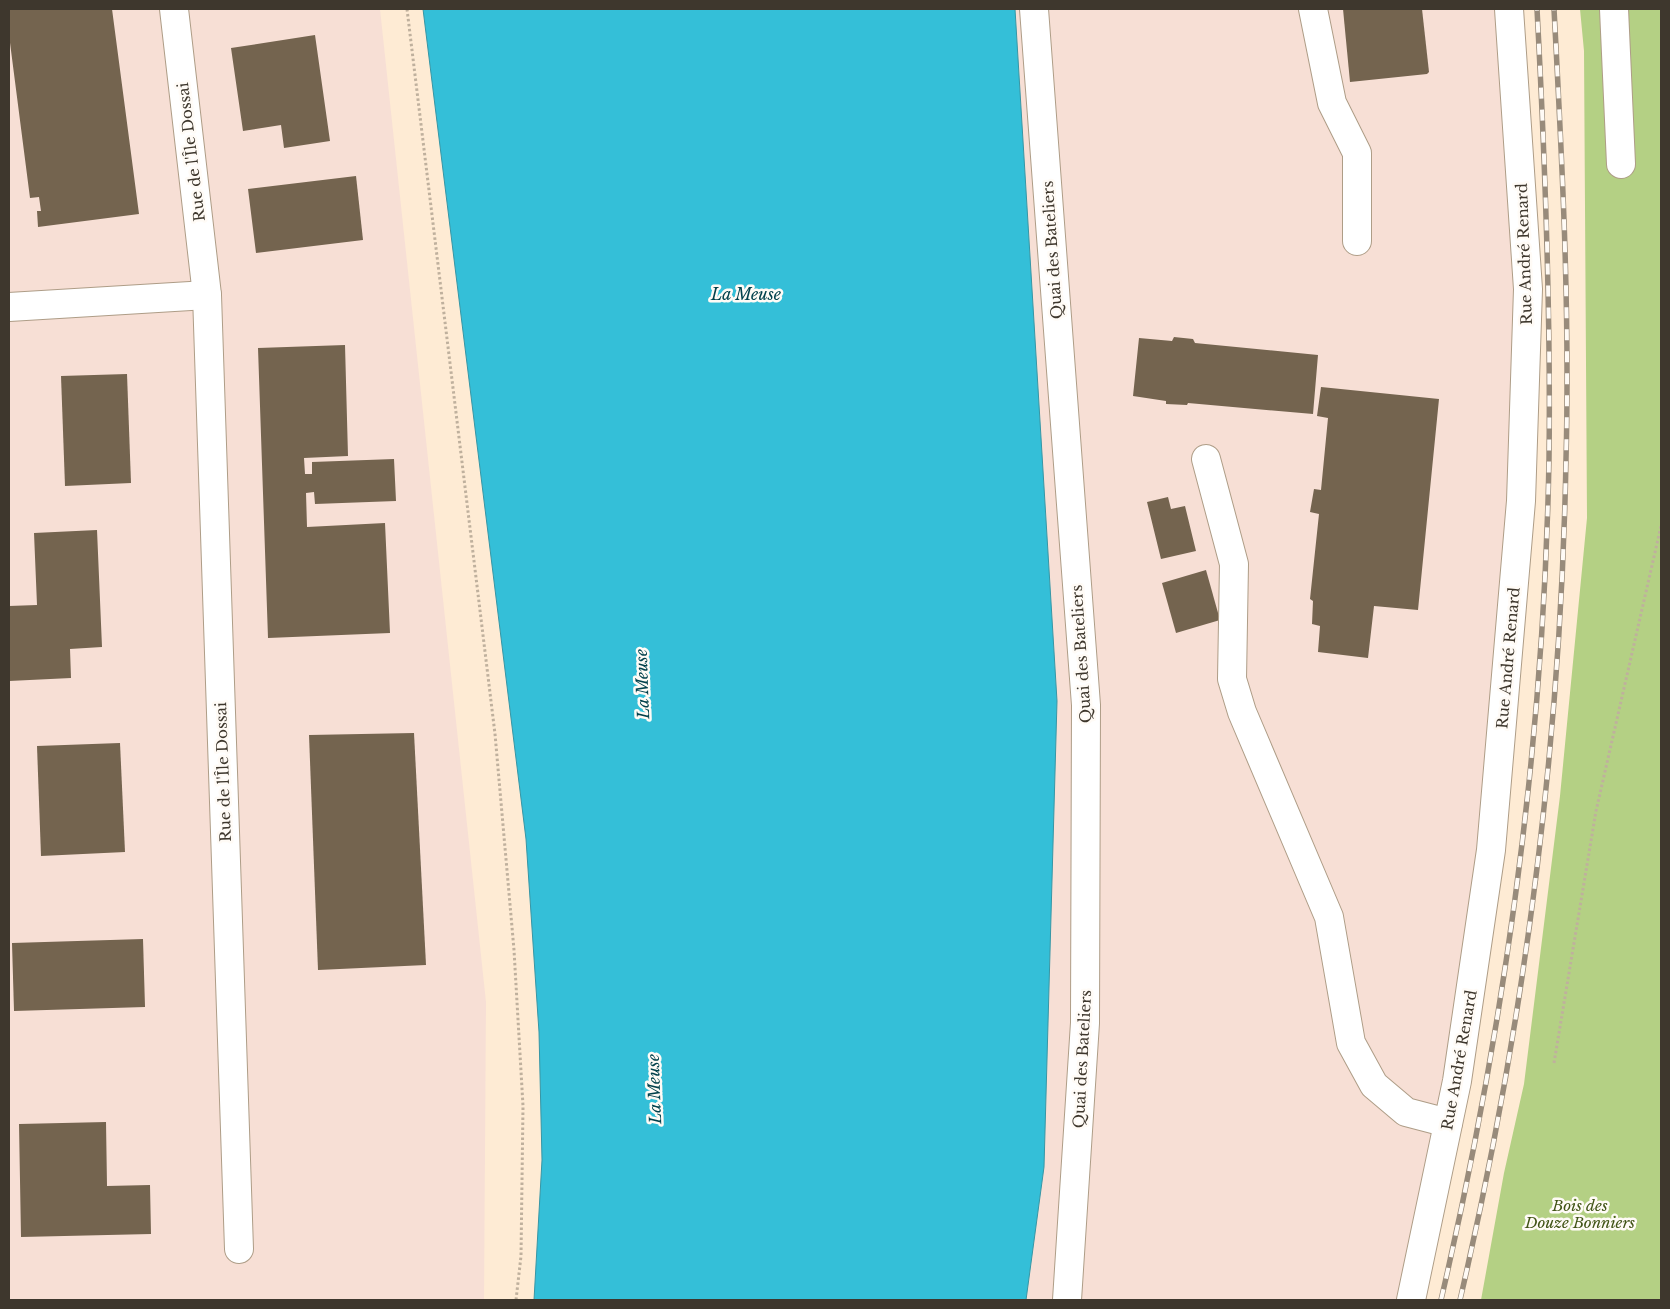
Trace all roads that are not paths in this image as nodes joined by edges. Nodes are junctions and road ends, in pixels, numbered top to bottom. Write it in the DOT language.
graph roads {
  1 [pos="174,9"];
  2 [pos="1034,9"];
  3 [pos="1312,9"];
  4 [pos="1509,9"];
  5 [pos="1614,9"];
  6 [pos="1621,164"];
  7 [pos="1357,241"];
  8 [pos="207,295"];
  9 [pos="9,307"];
  10 [pos="1206,459"];
  11 [pos="1448,1123"];
  12 [pos="239,1249"];
  13 [pos="1067,1300"];
  14 [pos="1411,1300"];
  1 -- 8 [label="street, Rue de l'Île Dossai"];
  2 -- 13 [label="street, Quai des Bateliers"];
  3 -- 7 [label="street"];
  4 -- 11 [label="street, Rue André Renard"];
  5 -- 6 [label="street"];
  8 -- 9 [label="street"];
  8 -- 12 [label="street, Rue de l'Île Dossai"];
  10 -- 11 [label="street"];
  11 -- 14 [label="street, Rue André Renard"];
}
